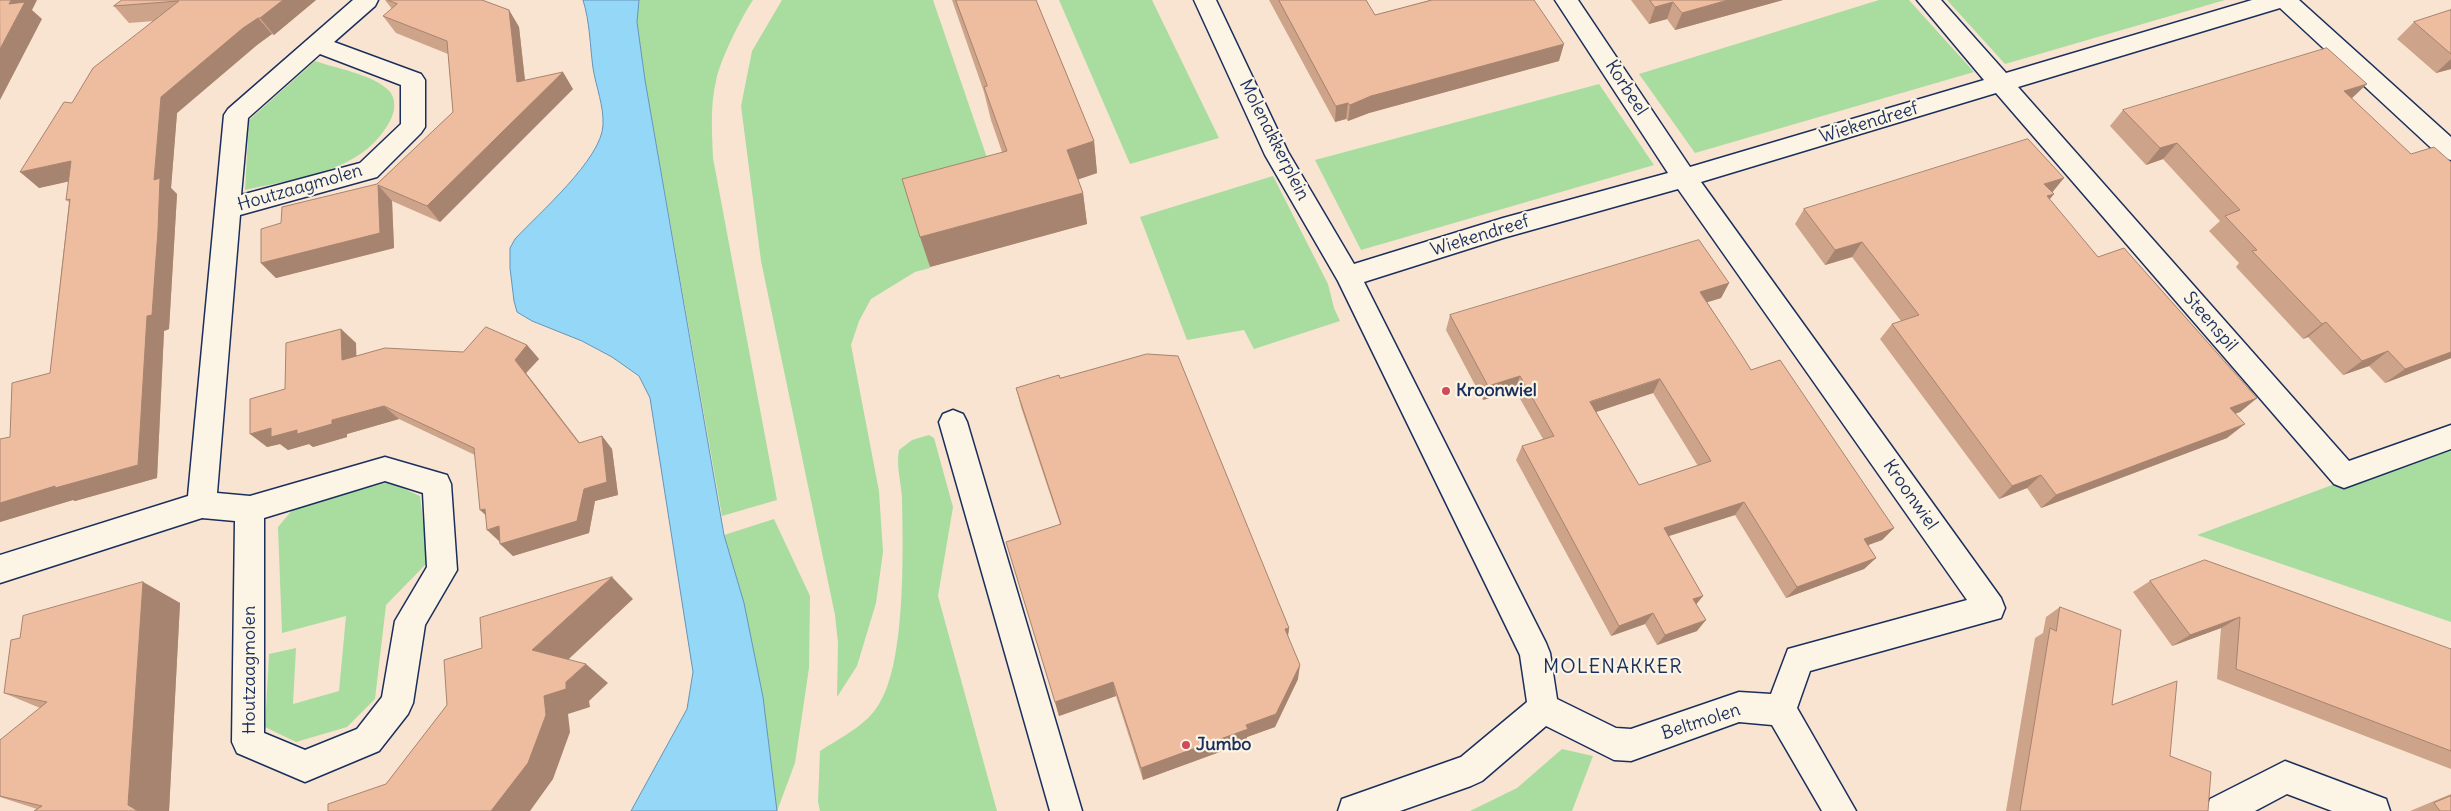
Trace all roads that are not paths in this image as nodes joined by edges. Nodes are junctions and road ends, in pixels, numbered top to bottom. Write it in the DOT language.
graph roads {
  1 [pos="367,0"];
  2 [pos="1205,0"];
  3 [pos="1566,0"];
  4 [pos="1928,0"];
  5 [pos="2279,0"];
  6 [pos="2285,0"];
  7 [pos="316,44"];
  8 [pos="2001,83"];
  9 [pos="2451,151"];
  10 [pos="1684,178"];
  11 [pos="229,208"];
  12 [pos="1348,276"];
  13 [pos="953,422"];
  14 [pos="2451,437"];
  15 [pos="202,505"];
  16 [pos="250,510"];
  17 [pos="0,568"];
  18 [pos="1544,708"];
  19 [pos="1781,710"];
  20 [pos="1837,810"];
  21 [pos="1066,811"];
  22 [pos="1354,811"];
  23 [pos="2222,811"];
  24 [pos="2374,811"];
  1 -- 7 [label="street, Houtzaagmolen"];
  2 -- 12 [label="street, Molenakkerplein"];
  3 -- 10 [label="street, Korbeel"];
  4 -- 8 [label="street"];
  5 -- 8 [label="street, Wiekendreef"];
  6 -- 9 [label="street"];
  7 -- 11 [label="street, Houtzaagmolen"];
  7 -- 11 [label="street, Houtzaagmolen"];
  8 -- 10 [label="street, Wiekendreef"];
  8 -- 14 [label="street, Steenspil"];
  10 -- 12 [label="street, Wiekendreef"];
  10 -- 19 [label="street, Kroonwiel"];
  11 -- 15 [label="street, Houtzaagmolen"];
  12 -- 18 [label="street"];
  13 -- 21 [label="street"];
  15 -- 16 [label="street, Houtzaagmolen"];
  15 -- 17 [label="street, Houtzaagmolen"];
  16 -- 16 [label="street, Houtzaagmolen"];
  18 -- 19 [label="street, Beltmolen"];
  18 -- 22 [label="street"];
  19 -- 20 [label="street"];
  23 -- 24 [label="street"];
}
